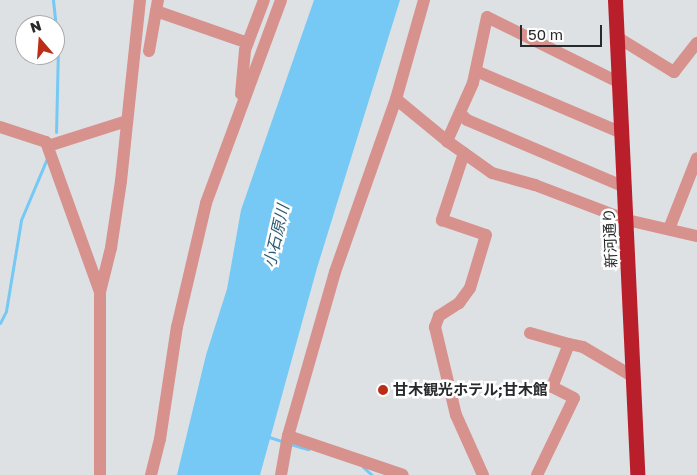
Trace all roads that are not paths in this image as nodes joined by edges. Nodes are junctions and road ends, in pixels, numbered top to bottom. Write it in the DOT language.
graph roads {
  1 [pos="140,0"];
  2 [pos="264,0"];
  3 [pos="281,0"];
  4 [pos="424,0"];
  5 [pos="615,0"];
  6 [pos="157,6"];
  7 [pos="617,36"];
  8 [pos="248,43"];
  9 [pos="697,43"];
  10 [pos="149,51"];
  11 [pos="476,70"];
  12 [pos="618,82"];
  13 [pos="396,99"];
  14 [pos="239,112"];
  15 [pos="461,114"];
  16 [pos="127,122"];
  17 [pos="0,127"];
  18 [pos="622,133"];
  19 [pos="447,141"];
  20 [pos="48,146"];
  21 [pos="464,153"];
  22 [pos="697,158"];
  23 [pos="625,187"];
  24 [pos="627,220"];
  25 [pos="669,229"];
  26 [pos="697,236"];
  27 [pos="100,292"];
  28 [pos="530,333"];
  29 [pos="569,344"];
  30 [pos="632,376"];
  31 [pos="288,436"];
  32 [pos="100,475"];
  33 [pos="151,475"];
  34 [pos="281,475"];
  35 [pos="403,475"];
  36 [pos="483,475"];
  37 [pos="537,475"];
  38 [pos="637,475"];
  1 -- 16 [label="street"];
  2 -- 8 [label="street"];
  3 -- 14 [label="street"];
  4 -- 13 [label="street"];
  5 -- 7 [label="highway, 新河通り"];
  6 -- 8 [label="street"];
  6 -- 10 [label="street"];
  7 -- 9 [label="street"];
  7 -- 12 [label="highway, 新河通り"];
  8 -- 14 [label="street"];
  11 -- 12 [label="street"];
  11 -- 15 [label="street"];
  11 -- 18 [label="street"];
  12 -- 18 [label="highway, 新河通り"];
  13 -- 19 [label="street"];
  13 -- 31 [label="street"];
  14 -- 33 [label="street"];
  15 -- 19 [label="street"];
  15 -- 23 [label="street"];
  16 -- 20 [label="street"];
  16 -- 27 [label="street"];
  17 -- 20 [label="street"];
  18 -- 23 [label="highway, 新河通り"];
  19 -- 21 [label="street"];
  20 -- 27 [label="street"];
  21 -- 24 [label="street"];
  21 -- 36 [label="street"];
  22 -- 25 [label="street"];
  23 -- 24 [label="highway, 新河通り"];
  24 -- 25 [label="street"];
  24 -- 30 [label="highway, 新河通り"];
  25 -- 26 [label="street"];
  27 -- 32 [label="street"];
  28 -- 29 [label="street"];
  29 -- 30 [label="street"];
  29 -- 37 [label="street"];
  30 -- 38 [label="highway, 新河通り"];
  31 -- 34 [label="street"];
  31 -- 35 [label="street"];
}
